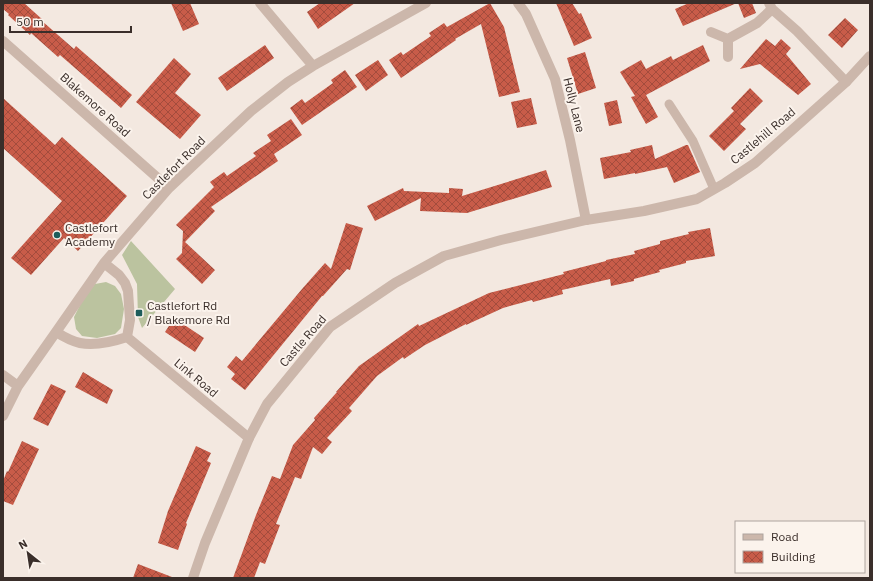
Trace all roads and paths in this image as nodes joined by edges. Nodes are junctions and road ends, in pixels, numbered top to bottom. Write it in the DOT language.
graph roads {
  1 [pos="260,3"];
  2 [pos="426,3"];
  3 [pos="518,3"];
  4 [pos="771,6"];
  5 [pos="711,32"];
  6 [pos="728,39"];
  7 [pos="3,41"];
  8 [pos="870,56"];
  9 [pos="728,57"];
  10 [pos="313,66"];
  11 [pos="846,82"];
  12 [pos="669,104"];
  13 [pos="169,188"];
  14 [pos="714,189"];
  15 [pos="586,220"];
  16 [pos="104,263"];
  17 [pos="56,332"];
  18 [pos="127,337"];
  19 [pos="3,375"];
  20 [pos="18,386"];
  21 [pos="3,416"];
  22 [pos="249,438"];
  23 [pos="193,578"];
  1 -- 10 [label="street"];
  2 -- 10 [label="street, Castlefort Road"];
  3 -- 15 [label="street, Holly Lane"];
  4 -- 6 [label="street"];
  4 -- 11 [label="street"];
  5 -- 6 [label="street"];
  6 -- 9 [label="street"];
  7 -- 13 [label="street, Blakemore Road"];
  8 -- 11 [label="street, Castlehill Road"];
  10 -- 13 [label="street, Castlefort Road"];
  11 -- 14 [label="street, Castlehill Road"];
  12 -- 14 [label="lane"];
  13 -- 16 [label="street, Castlefort Road"];
  14 -- 15 [label="street, Castlehill Road"];
  15 -- 22 [label="street, Castle Road"];
  16 -- 17 [label="street, Castlefort Road"];
  16 -- 18 [label="street"];
  17 -- 18 [label="street"];
  17 -- 20 [label="street, Castlefort Road"];
  18 -- 22 [label="street, Link Road"];
  19 -- 20 [label="street"];
  20 -- 21 [label="street, Castlefort Road"];
  22 -- 23 [label="street, Castle Road"];
}
